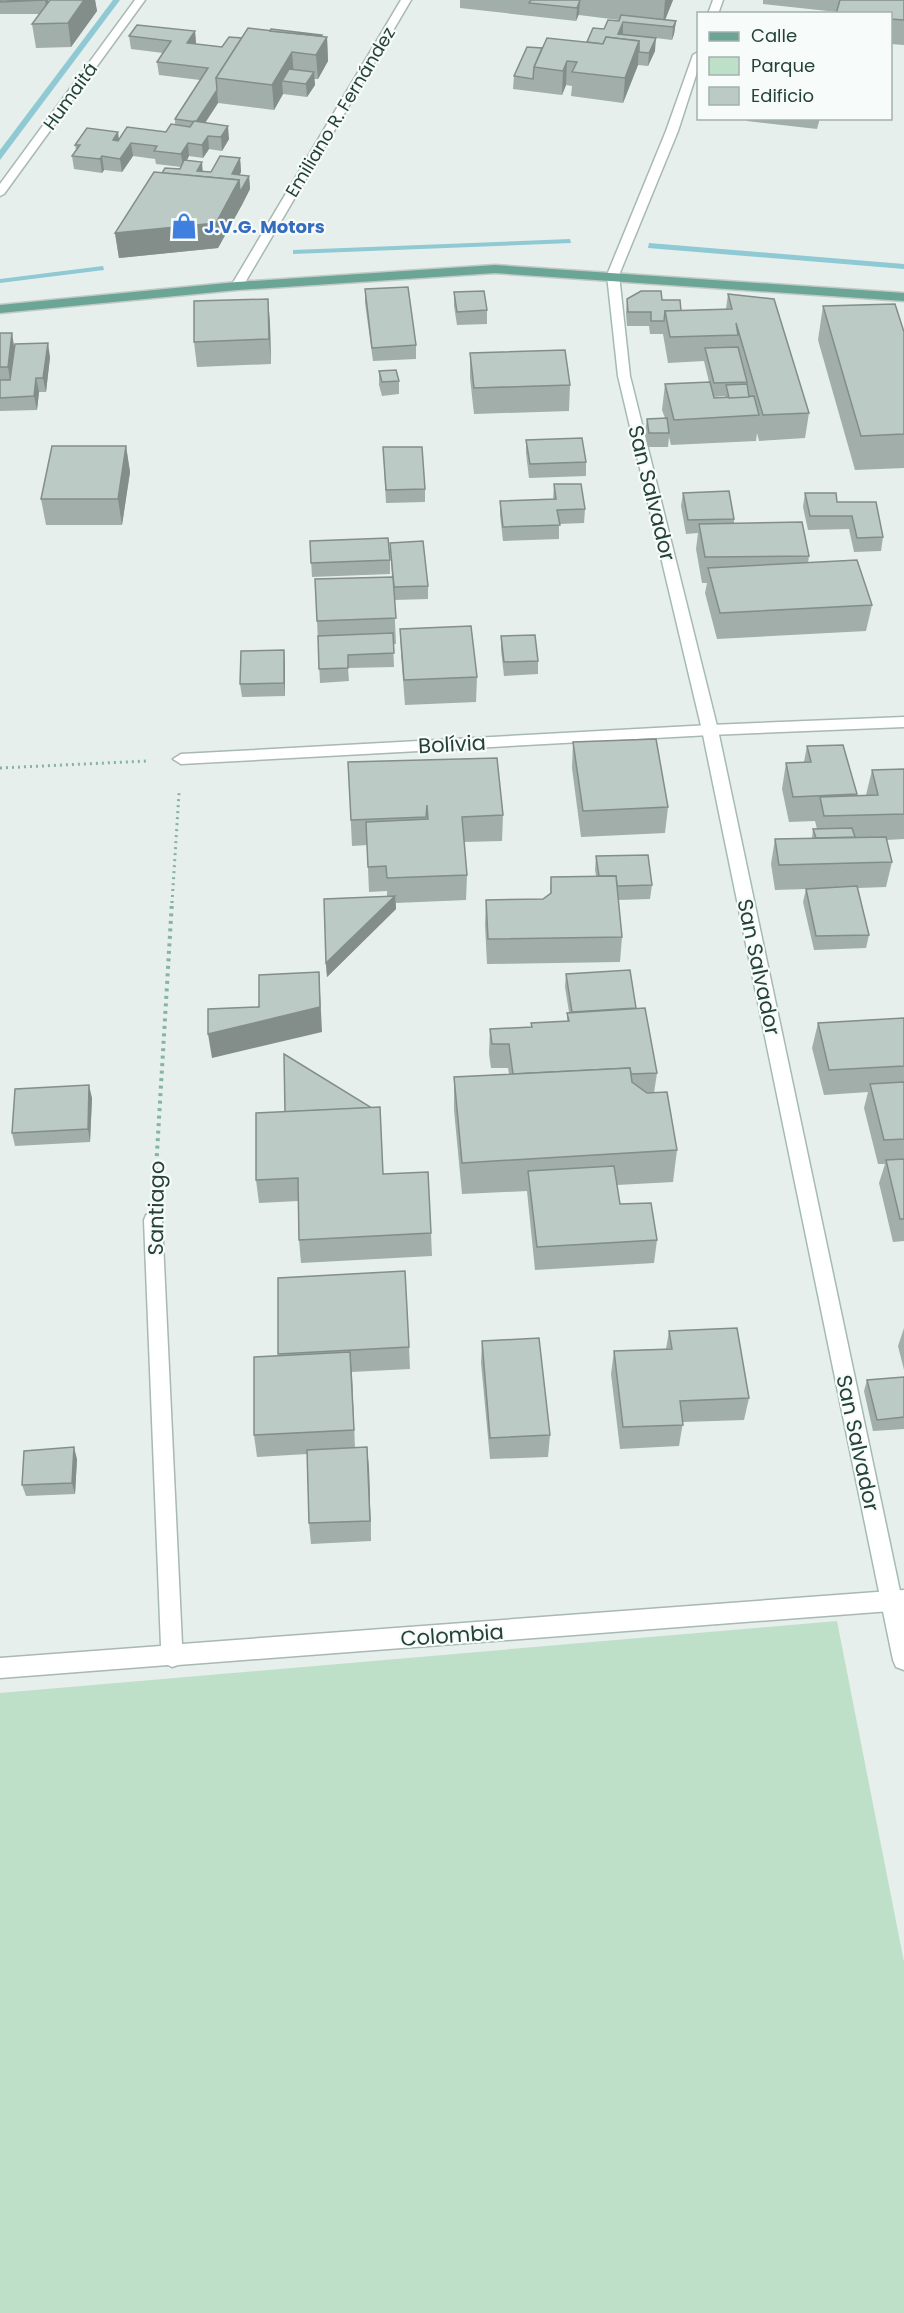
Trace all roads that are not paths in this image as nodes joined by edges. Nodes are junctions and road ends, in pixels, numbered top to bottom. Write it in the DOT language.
graph roads {
  1 [pos="140,0"];
  2 [pos="406,0"];
  3 [pos="697,61"];
  4 [pos="0,192"];
  5 [pos="613,275"];
  6 [pos="237,286"];
  7 [pos="904,297"];
  8 [pos="0,309"];
  9 [pos="904,722"];
  10 [pos="710,730"];
  11 [pos="181,759"];
  12 [pos="153,1220"];
  13 [pos="897,1601"];
  14 [pos="172,1657"];
  15 [pos="904,1660"];
  16 [pos="0,1668"];
  1 -- 4 [label="street, Humaitá"];
  2 -- 6 [label="street, Emiliano R. Fernández"];
  3 -- 5 [label="street"];
  5 -- 6 [label="main road"];
  5 -- 7 [label="main road"];
  5 -- 10 [label="street, San Salvador"];
  6 -- 8 [label="main road"];
  9 -- 10 [label="street, Bolívia"];
  10 -- 11 [label="street, Bolívia"];
  10 -- 13 [label="street, San Salvador"];
  12 -- 14 [label="street, Santiago"];
  13 -- 14 [label="street, Colombia"];
  13 -- 15 [label="street, San Salvador"];
  14 -- 16 [label="street, Colombia"];
}
